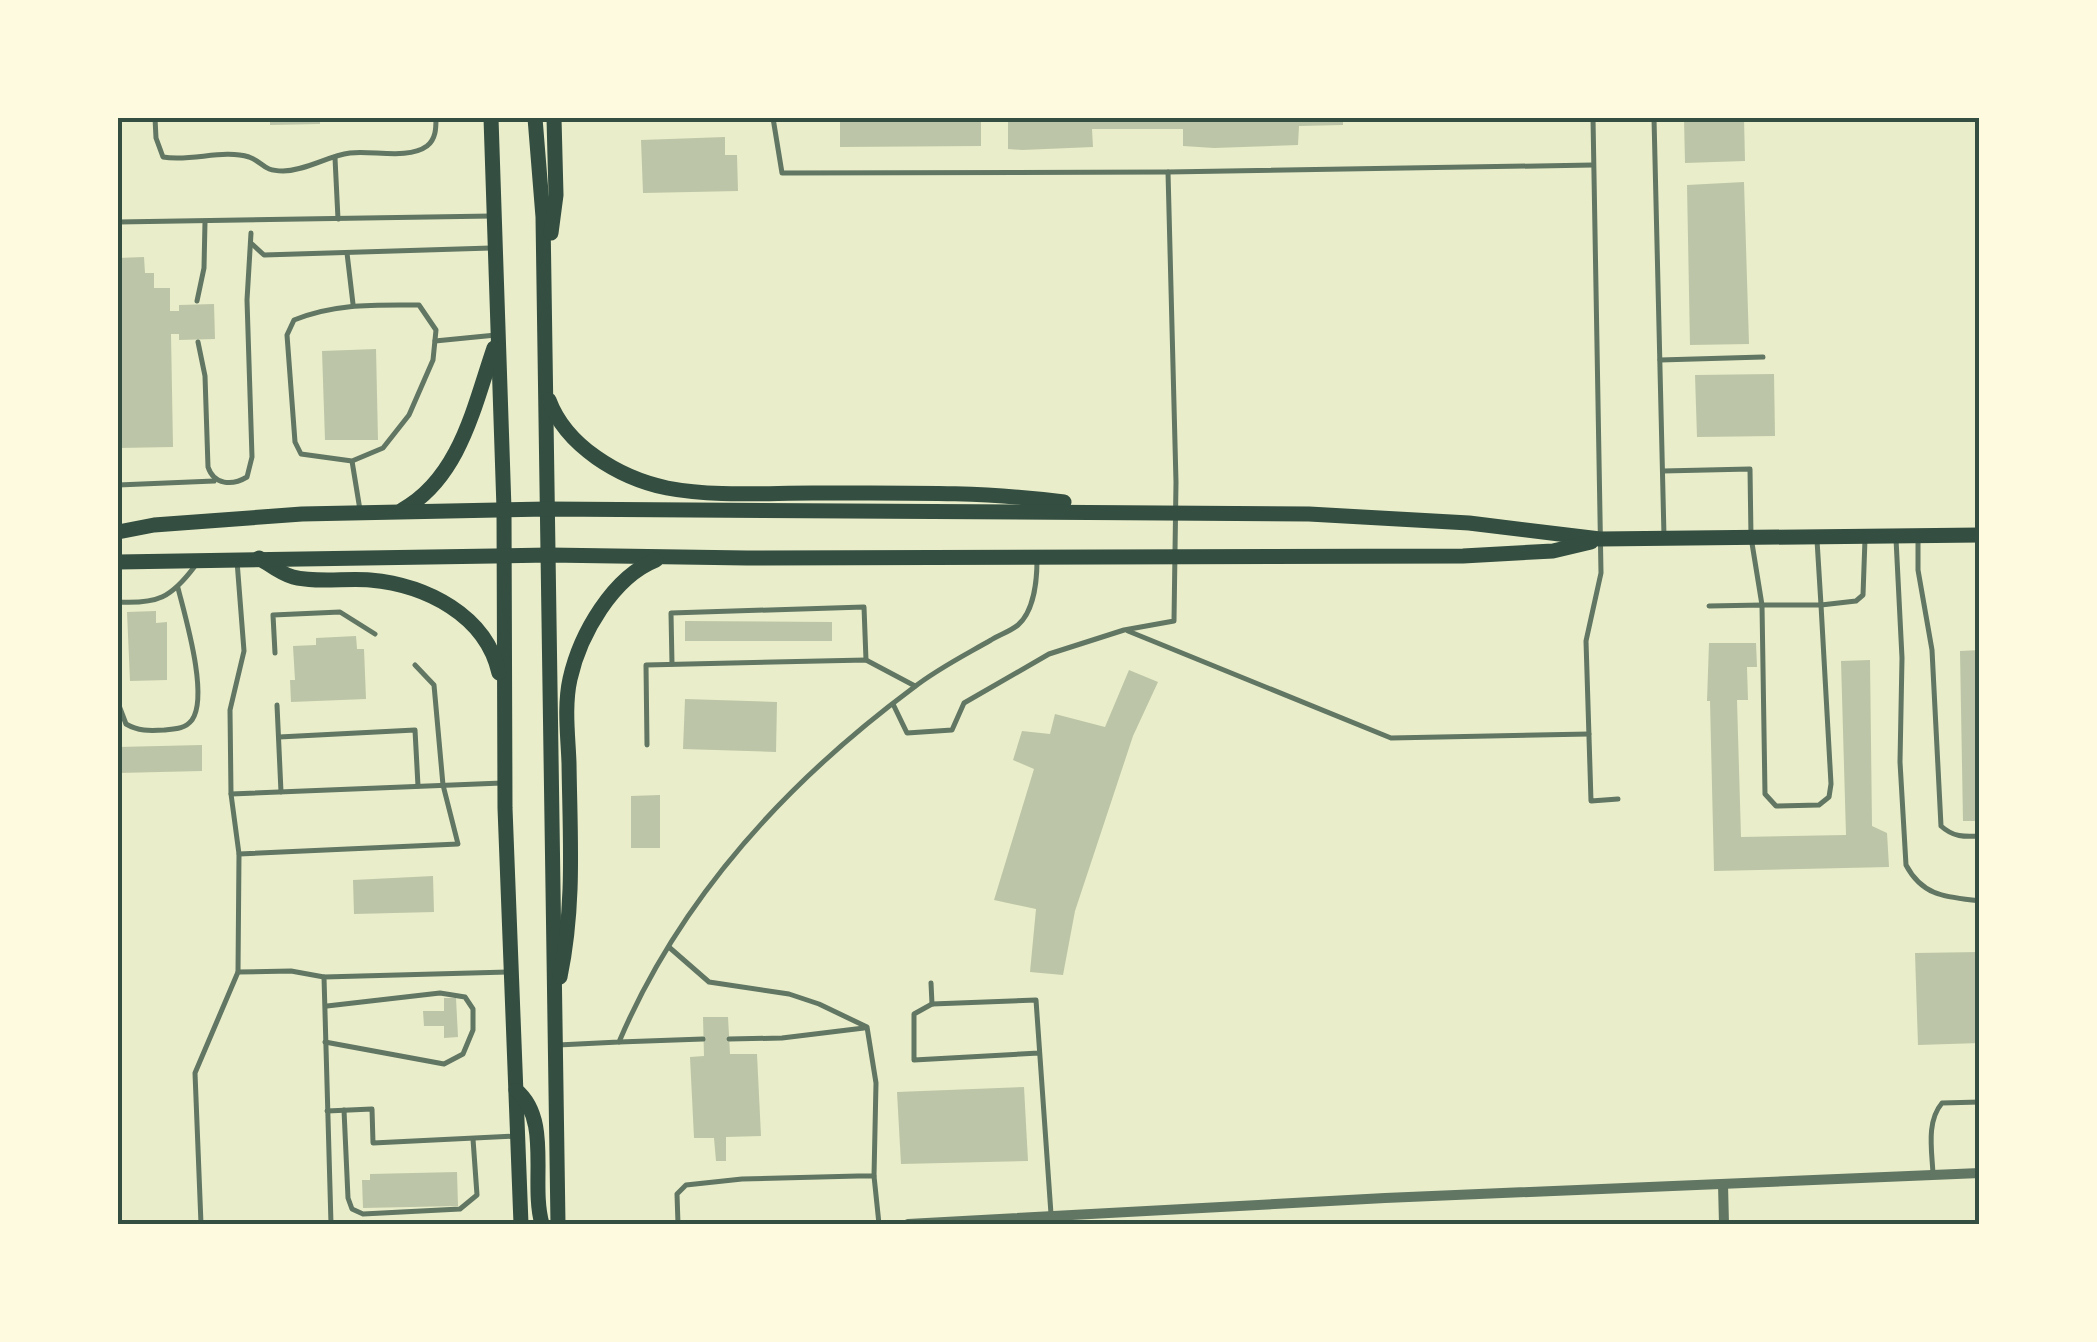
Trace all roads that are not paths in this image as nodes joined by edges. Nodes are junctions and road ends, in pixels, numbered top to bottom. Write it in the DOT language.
graph roads {
  1 [pos="155,118"];
  2 [pos="436,118"];
  3 [pos="491,118"];
  4 [pos="535,118"];
  5 [pos="554,118"];
  6 [pos="773,118"];
  7 [pos="1593,118"];
  8 [pos="1654,118"];
  9 [pos="335,157"];
  10 [pos="1593,164"];
  11 [pos="1168,172"];
  12 [pos="494,216"];
  13 [pos="338,220"];
  14 [pos="118,222"];
  15 [pos="205,222"];
  16 [pos="263,222"];
  17 [pos="251,233"];
  18 [pos="496,247"];
  19 [pos="347,252"];
  20 [pos="544,272"];
  21 [pos="197,301"];
  22 [pos="353,305"];
  23 [pos="498,334"];
  24 [pos="435,340"];
  25 [pos="198,342"];
  26 [pos="1763,357"];
  27 [pos="1660,360"];
  28 [pos="546,391"];
  29 [pos="352,461"];
  30 [pos="1663,471"];
  31 [pos="218,480"];
  32 [pos="118,485"];
  33 [pos="547,508"];
  34 [pos="504,510"];
  35 [pos="1123,510"];
  36 [pos="400,511"];
  37 [pos="1176,511"];
  38 [pos="360,513"];
  39 [pos="118,532"];
  40 [pos="1980,535"];
  41 [pos="1817,536"];
  42 [pos="1864,536"];
  43 [pos="1896,536"];
  44 [pos="1918,536"];
  45 [pos="1751,538"];
  46 [pos="1664,539"];
  47 [pos="1600,540"];
  48 [pos="549,555"];
  49 [pos="505,556"];
  50 [pos="257,557"];
  51 [pos="665,557"];
  52 [pos="236,558"];
  53 [pos="1036,558"];
  54 [pos="1175,558"];
  55 [pos="201,559"];
  56 [pos="118,562"];
  57 [pos="178,588"];
  58 [pos="118,602"];
  59 [pos="1762,605"];
  60 [pos="1821,605"];
  61 [pos="1709,606"];
  62 [pos="1124,630"];
  63 [pos="376,634"];
  64 [pos="274,653"];
  65 [pos="866,660"];
  66 [pos="672,664"];
  67 [pos="416,665"];
  68 [pos="915,686"];
  69 [pos="504,696"];
  70 [pos="118,702"];
  71 [pos="893,704"];
  72 [pos="277,705"];
  73 [pos="1589,734"];
  74 [pos="279,737"];
  75 [pos="648,745"];
  76 [pos="504,782"];
  77 [pos="418,786"];
  78 [pos="442,786"];
  79 [pos="281,792"];
  80 [pos="231,794"];
  81 [pos="1618,799"];
  82 [pos="1980,836"];
  83 [pos="239,854"];
  84 [pos="1980,901"];
  85 [pos="670,948"];
  86 [pos="238,972"];
  87 [pos="509,972"];
  88 [pos="324,976"];
  89 [pos="931,983"];
  90 [pos="554,1003"];
  91 [pos="932,1004"];
  92 [pos="326,1006"];
  93 [pos="867,1027"];
  94 [pos="703,1039"];
  95 [pos="729,1039"];
  96 [pos="325,1042"];
  97 [pos="618,1042"];
  98 [pos="555,1046"];
  99 [pos="1040,1053"];
  100 [pos="516,1090"];
  101 [pos="1980,1102"];
  102 [pos="344,1110"];
  103 [pos="327,1111"];
  104 [pos="518,1136"];
  105 [pos="473,1139"];
  106 [pos="1980,1173"];
  107 [pos="1933,1174"];
  108 [pos="874,1176"];
  109 [pos="1722,1184"];
  110 [pos="1051,1218"];
  111 [pos="201,1224"];
  112 [pos="330,1224"];
  113 [pos="521,1224"];
  114 [pos="542,1224"];
  115 [pos="558,1224"];
  116 [pos="678,1224"];
  117 [pos="879,1224"];
  118 [pos="908,1224"];
  119 [pos="1724,1224"];
  1 -- 9 [label="lane"];
  2 -- 9 [label="lane"];
  3 -- 12 [label="main road"];
  4 -- 20 [label="main road"];
  5 -- 20 [label="main road"];
  6 -- 11 [label="lane"];
  7 -- 10 [label="lane"];
  8 -- 27 [label="lane"];
  9 -- 13 [label="lane"];
  10 -- 11 [label="lane"];
  10 -- 47 [label="lane"];
  11 -- 37 [label="lane"];
  12 -- 13 [label="lane"];
  12 -- 18 [label="main road"];
  13 -- 16 [label="lane"];
  14 -- 15 [label="lane"];
  15 -- 16 [label="lane"];
  15 -- 21 [label="lane"];
  16 -- 17 [label="lane"];
  17 -- 19 [label="lane"];
  17 -- 31 [label="lane"];
  18 -- 19 [label="lane"];
  18 -- 23 [label="main road"];
  19 -- 22 [label="lane"];
  20 -- 28 [label="main road"];
  22 -- 24 [label="lane"];
  22 -- 29 [label="lane"];
  23 -- 24 [label="lane"];
  23 -- 34 [label="main road"];
  23 -- 36 [label="main road"];
  24 -- 29 [label="lane"];
  25 -- 31 [label="lane"];
  26 -- 27 [label="lane"];
  27 -- 30 [label="lane"];
  28 -- 33 [label="main road"];
  28 -- 35 [label="main road"];
  29 -- 38 [label="lane"];
  30 -- 45 [label="lane"];
  30 -- 46 [label="lane"];
  31 -- 32 [label="lane"];
  33 -- 34 [label="main road"];
  33 -- 35 [label="main road"];
  33 -- 48 [label="main road"];
  34 -- 36 [label="main road"];
  34 -- 49 [label="main road"];
  35 -- 37 [label="main road"];
  36 -- 38 [label="main road"];
  37 -- 47 [label="main road"];
  37 -- 54 [label="lane"];
  38 -- 39 [label="main road"];
  40 -- 44 [label="main road"];
  41 -- 42 [label="main road"];
  41 -- 45 [label="main road"];
  41 -- 60 [label="lane"];
  42 -- 43 [label="main road"];
  42 -- 60 [label="lane"];
  43 -- 44 [label="main road"];
  43 -- 84 [label="lane"];
  44 -- 82 [label="lane"];
  45 -- 46 [label="main road"];
  45 -- 59 [label="lane"];
  46 -- 47 [label="main road"];
  47 -- 54 [label="main road"];
  47 -- 73 [label="lane"];
  48 -- 49 [label="main road"];
  48 -- 51 [label="main road"];
  48 -- 90 [label="main road"];
  49 -- 50 [label="main road"];
  49 -- 69 [label="main road"];
  50 -- 52 [label="main road"];
  50 -- 69 [label="main road"];
  51 -- 53 [label="main road"];
  51 -- 90 [label="main road"];
  52 -- 55 [label="main road"];
  52 -- 80 [label="lane"];
  53 -- 54 [label="main road"];
  53 -- 68 [label="lane"];
  54 -- 62 [label="lane"];
  55 -- 56 [label="main road"];
  55 -- 57 [label="lane"];
  57 -- 58 [label="lane"];
  57 -- 70 [label="lane"];
  59 -- 60 [label="lane"];
  59 -- 60 [label="lane"];
  59 -- 61 [label="lane"];
  62 -- 71 [label="lane"];
  62 -- 73 [label="lane"];
  63 -- 64 [label="lane"];
  65 -- 66 [label="lane"];
  65 -- 66 [label="lane"];
  65 -- 68 [label="lane"];
  66 -- 75 [label="lane"];
  67 -- 78 [label="lane"];
  68 -- 71 [label="lane"];
  69 -- 76 [label="main road"];
  71 -- 85 [label="lane"];
  72 -- 74 [label="lane"];
  73 -- 81 [label="lane"];
  74 -- 77 [label="lane"];
  74 -- 79 [label="lane"];
  76 -- 78 [label="lane"];
  76 -- 87 [label="main road"];
  77 -- 78 [label="lane"];
  77 -- 79 [label="lane"];
  78 -- 83 [label="lane"];
  79 -- 80 [label="lane"];
  80 -- 83 [label="lane"];
  83 -- 86 [label="lane"];
  85 -- 93 [label="lane"];
  85 -- 97 [label="lane"];
  86 -- 88 [label="lane"];
  86 -- 111 [label="lane"];
  87 -- 88 [label="lane"];
  87 -- 100 [label="main road"];
  88 -- 92 [label="lane"];
  89 -- 91 [label="lane"];
  90 -- 98 [label="main road"];
  91 -- 99 [label="lane"];
  91 -- 99 [label="lane"];
  92 -- 96 [label="lane"];
  92 -- 96 [label="lane"];
  93 -- 95 [label="lane"];
  93 -- 108 [label="lane"];
  94 -- 97 [label="lane"];
  96 -- 103 [label="lane"];
  97 -- 98 [label="lane"];
  98 -- 115 [label="main road"];
  99 -- 110 [label="lane"];
  100 -- 104 [label="main road"];
  100 -- 114 [label="main road"];
  101 -- 107 [label="lane"];
  102 -- 103 [label="lane"];
  102 -- 105 [label="lane"];
  102 -- 105 [label="lane"];
  103 -- 112 [label="lane"];
  104 -- 105 [label="lane"];
  104 -- 113 [label="main road"];
  106 -- 107 [label="street"];
  107 -- 109 [label="street"];
  108 -- 116 [label="lane"];
  108 -- 117 [label="lane"];
  109 -- 110 [label="street"];
  109 -- 119 [label="street"];
  110 -- 118 [label="street"];
}
